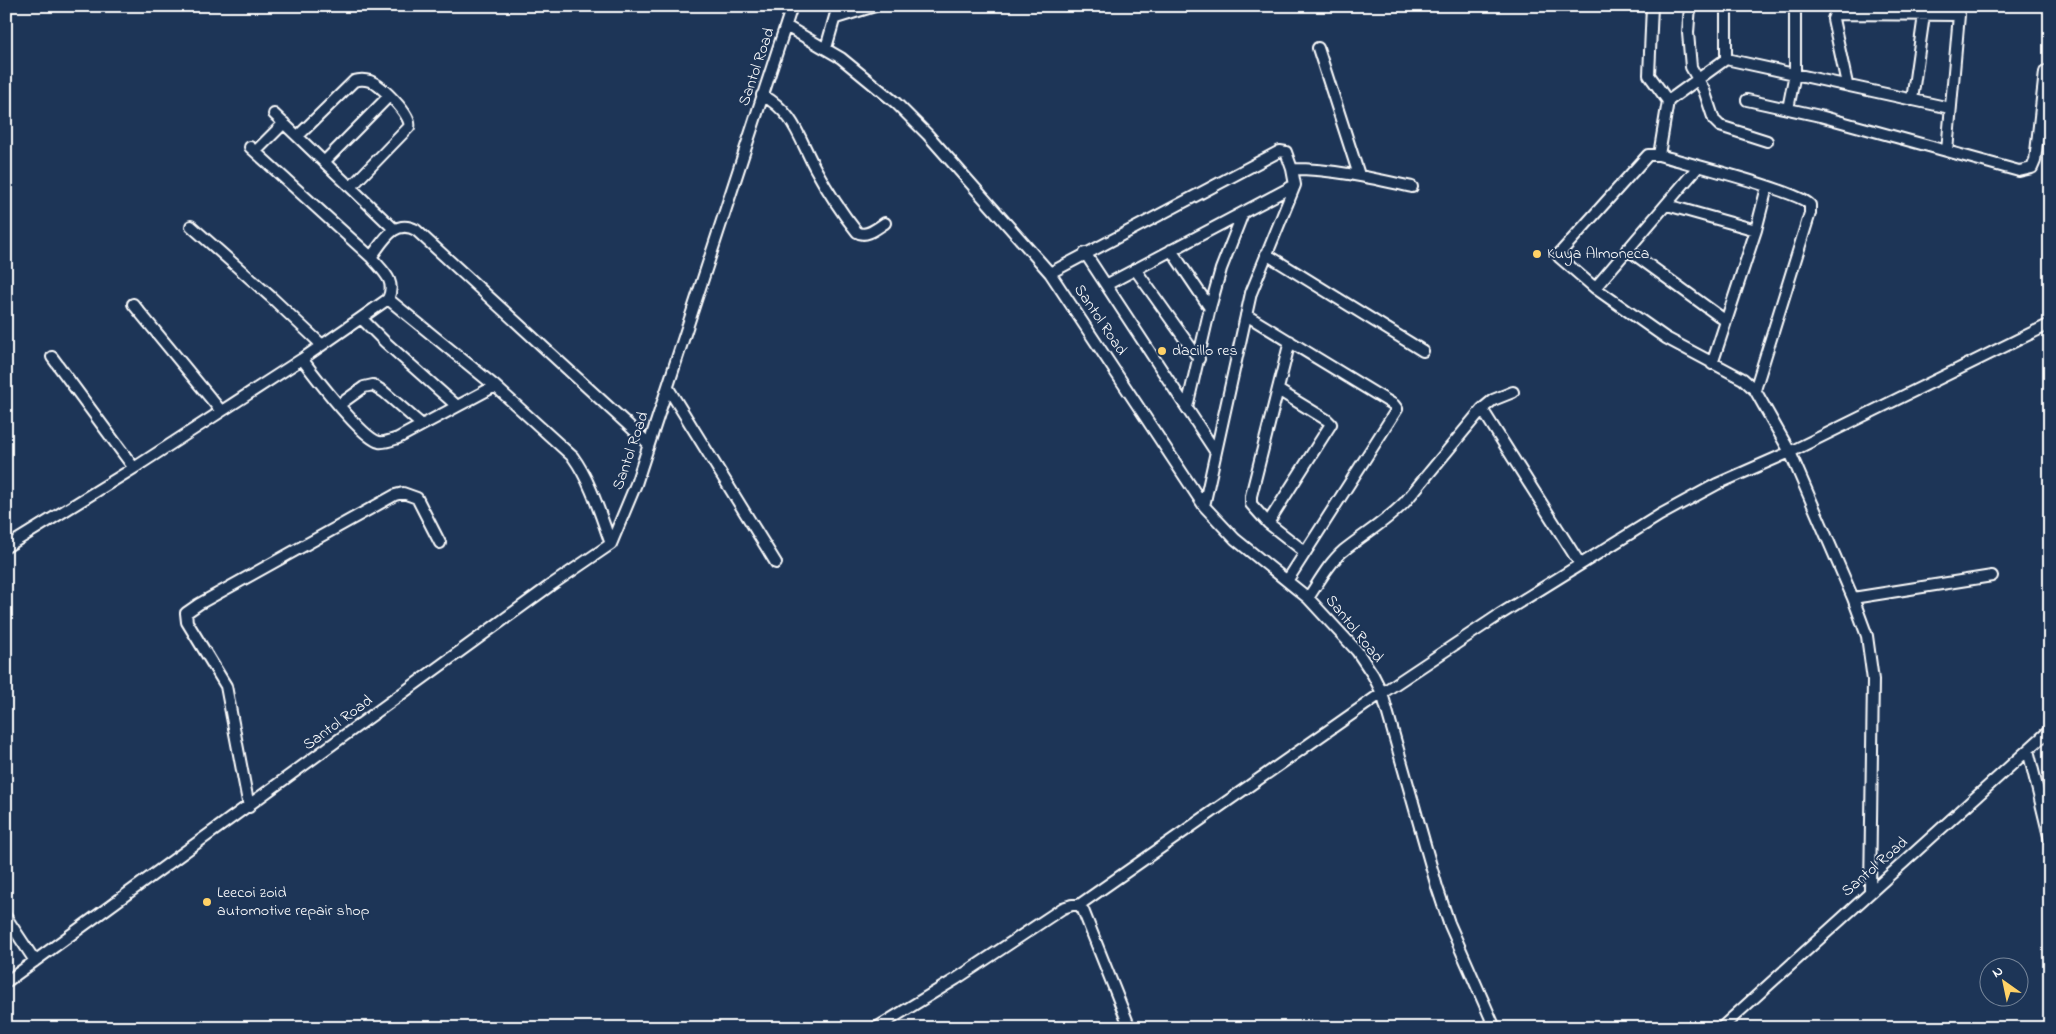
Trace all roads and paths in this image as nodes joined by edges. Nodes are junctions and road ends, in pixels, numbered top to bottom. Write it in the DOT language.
graph roads {
  1 [pos="792,6"];
  2 [pos="838,6"];
  3 [pos="875,6"];
  4 [pos="1652,6"];
  5 [pos="1690,6"];
  6 [pos="1726,6"];
  7 [pos="1795,6"];
  8 [pos="1960,11"];
  9 [pos="1924,15"];
  10 [pos="836,18"];
  11 [pos="786,26"];
  12 [pos="826,48"];
  13 [pos="1318,48"];
  14 [pos="1726,59"];
  15 [pos="2050,69"];
  16 [pos="1795,73"];
  17 [pos="1697,79"];
  18 [pos="1847,84"];
  19 [pos="762,95"];
  20 [pos="389,96"];
  21 [pos="1747,100"];
  22 [pos="1912,100"];
  23 [pos="1668,102"];
  24 [pos="1950,108"];
  25 [pos="1788,109"];
  26 [pos="274,114"];
  27 [pos="284,122"];
  28 [pos="299,135"];
  29 [pos="1767,141"];
  30 [pos="1947,151"];
  31 [pos="1659,155"];
  32 [pos="324,162"];
  33 [pos="1698,167"];
  34 [pos="1292,169"];
  35 [pos="1359,175"];
  36 [pos="1295,185"];
  37 [pos="351,186"];
  38 [pos="1412,187"];
  39 [pos="1767,187"];
  40 [pos="1667,205"];
  41 [pos="1243,213"];
  42 [pos="885,223"];
  43 [pos="191,226"];
  44 [pos="394,229"];
  45 [pos="1756,230"];
  46 [pos="1627,249"];
  47 [pos="1171,250"];
  48 [pos="1085,253"];
  49 [pos="1266,254"];
  50 [pos="371,257"];
  51 [pos="1135,269"];
  52 [pos="1050,273"];
  53 [pos="1106,286"];
  54 [pos="1595,288"];
  55 [pos="388,299"];
  56 [pos="133,304"];
  57 [pos="1210,308"];
  58 [pos="1246,314"];
  59 [pos="362,318"];
  60 [pos="1726,321"];
  61 [pos="2050,324"];
  62 [pos="1290,341"];
  63 [pos="322,345"];
  64 [pos="1423,350"];
  65 [pos="52,357"];
  66 [pos="302,359"];
  67 [pos="1200,359"];
  68 [pos="1712,364"];
  69 [pos="495,386"];
  70 [pos="668,388"];
  71 [pos="1278,390"];
  72 [pos="1755,390"];
  73 [pos="1513,392"];
  74 [pos="339,405"];
  75 [pos="458,406"];
  76 [pos="1187,407"];
  77 [pos="1482,409"];
  78 [pos="221,411"];
  79 [pos="422,424"];
  80 [pos="649,444"];
  81 [pos="1215,451"];
  82 [pos="1790,452"];
  83 [pos="134,468"];
  84 [pos="1204,506"];
  85 [pos="1268,523"];
  86 [pos="440,543"];
  87 [pos="611,544"];
  88 [pos="6,548"];
  89 [pos="1305,552"];
  90 [pos="776,563"];
  91 [pos="1580,564"];
  92 [pos="1992,576"];
  93 [pos="1287,581"];
  94 [pos="1308,598"];
  95 [pos="1853,598"];
  96 [pos="1382,693"];
  97 [pos="2050,730"];
  98 [pos="2028,750"];
  99 [pos="249,807"];
  100 [pos="2050,840"];
  101 [pos="1870,891"];
  102 [pos="1079,905"];
  103 [pos="6,918"];
  104 [pos="35,961"];
  105 [pos="6,982"];
  106 [pos="876,1028"];
  107 [pos="1130,1028"];
  108 [pos="1495,1028"];
  109 [pos="1721,1028"];
  1 -- 11 [label="street"];
  2 -- 10 [label="street"];
  3 -- 10 [label="street"];
  4 -- 23 [label="street"];
  5 -- 17 [label="street"];
  6 -- 14 [label="street"];
  7 -- 16 [label="street"];
  8 -- 9 [label="street"];
  8 -- 24 [label="street"];
  9 -- 18 [label="street"];
  9 -- 22 [label="street"];
  10 -- 12 [label="street"];
  11 -- 12 [label="street, Santol Road"];
  11 -- 19 [label="street, Santol Road"];
  12 -- 52 [label="street, Santol Road"];
  13 -- 35 [label="street"];
  14 -- 16 [label="street"];
  14 -- 17 [label="street"];
  15 -- 30 [label="street"];
  16 -- 18 [label="street"];
  16 -- 25 [label="street"];
  17 -- 23 [label="street"];
  17 -- 29 [label="street"];
  18 -- 22 [label="street"];
  19 -- 42 [label="street"];
  19 -- 70 [label="street, Santol Road"];
  20 -- 28 [label="street"];
  20 -- 32 [label="street"];
  20 -- 37 [label="street"];
  21 -- 25 [label="street"];
  22 -- 24 [label="street"];
  23 -- 31 [label="street"];
  24 -- 30 [label="street"];
  25 -- 30 [label="street"];
  26 -- 27 [label="street"];
  27 -- 28 [label="street"];
  27 -- 50 [label="street"];
  28 -- 32 [label="street"];
  31 -- 33 [label="street"];
  31 -- 54 [label="street"];
  32 -- 37 [label="street"];
  33 -- 39 [label="street"];
  33 -- 40 [label="street"];
  34 -- 35 [label="street"];
  34 -- 36 [label="street"];
  34 -- 48 [label="street"];
  35 -- 38 [label="street"];
  36 -- 41 [label="street"];
  36 -- 49 [label="street"];
  37 -- 44 [label="street"];
  39 -- 45 [label="street"];
  39 -- 72 [label="street"];
  40 -- 45 [label="street"];
  40 -- 46 [label="street"];
  41 -- 47 [label="street"];
  41 -- 57 [label="street"];
  43 -- 63 [label="street"];
  44 -- 50 [label="street"];
  44 -- 80 [label="street"];
  45 -- 60 [label="street"];
  46 -- 54 [label="street"];
  46 -- 60 [label="street"];
  47 -- 51 [label="street"];
  47 -- 57 [label="street"];
  48 -- 52 [label="street"];
  48 -- 53 [label="street"];
  49 -- 58 [label="street"];
  49 -- 64 [label="street"];
  50 -- 55 [label="street"];
  51 -- 53 [label="street"];
  51 -- 67 [label="street"];
  52 -- 84 [label="street, Santol Road"];
  53 -- 76 [label="street"];
  54 -- 68 [label="street"];
  55 -- 59 [label="street"];
  55 -- 69 [label="street"];
  56 -- 78 [label="street"];
  57 -- 67 [label="street"];
  58 -- 62 [label="street"];
  58 -- 81 [label="street"];
  59 -- 63 [label="street"];
  59 -- 75 [label="street"];
  60 -- 68 [label="street"];
  61 -- 82 [label="street"];
  62 -- 71 [label="street"];
  62 -- 89 [label="street"];
  63 -- 66 [label="street"];
  65 -- 83 [label="street"];
  66 -- 74 [label="street"];
  66 -- 78 [label="street"];
  67 -- 76 [label="street"];
  68 -- 72 [label="street"];
  69 -- 75 [label="street"];
  69 -- 87 [label="street"];
  70 -- 80 [label="street, Santol Road"];
  70 -- 90 [label="street"];
  71 -- 85 [label="street"];
  71 -- 85 [label="street"];
  72 -- 82 [label="street"];
  73 -- 77 [label="street"];
  74 -- 79 [label="street"];
  74 -- 79 [label="street"];
  75 -- 79 [label="street"];
  76 -- 81 [label="street"];
  77 -- 91 [label="street"];
  77 -- 94 [label="street"];
  78 -- 83 [label="street"];
  80 -- 87 [label="street, Santol Road"];
  81 -- 84 [label="street"];
  82 -- 91 [label="street"];
  82 -- 95 [label="street"];
  83 -- 88 [label="street"];
  84 -- 93 [label="street, Santol Road"];
  85 -- 89 [label="street"];
  86 -- 99 [label="street"];
  87 -- 99 [label="street, Santol Road"];
  89 -- 93 [label="street"];
  91 -- 96 [label="street"];
  92 -- 95 [label="street"];
  93 -- 94 [label="street, Santol Road"];
  94 -- 96 [label="street, Santol Road"];
  95 -- 101 [label="street"];
  96 -- 102 [label="street"];
  96 -- 108 [label="street, Santol Road"];
  97 -- 98 [label="street, Santol Road"];
  98 -- 100 [label="street"];
  98 -- 101 [label="street, Santol Road"];
  99 -- 104 [label="street, Santol Road"];
  101 -- 109 [label="street, Santol Road"];
  102 -- 106 [label="street"];
  102 -- 107 [label="street"];
  103 -- 104 [label="street"];
  104 -- 105 [label="street, Santol Road"];
}
